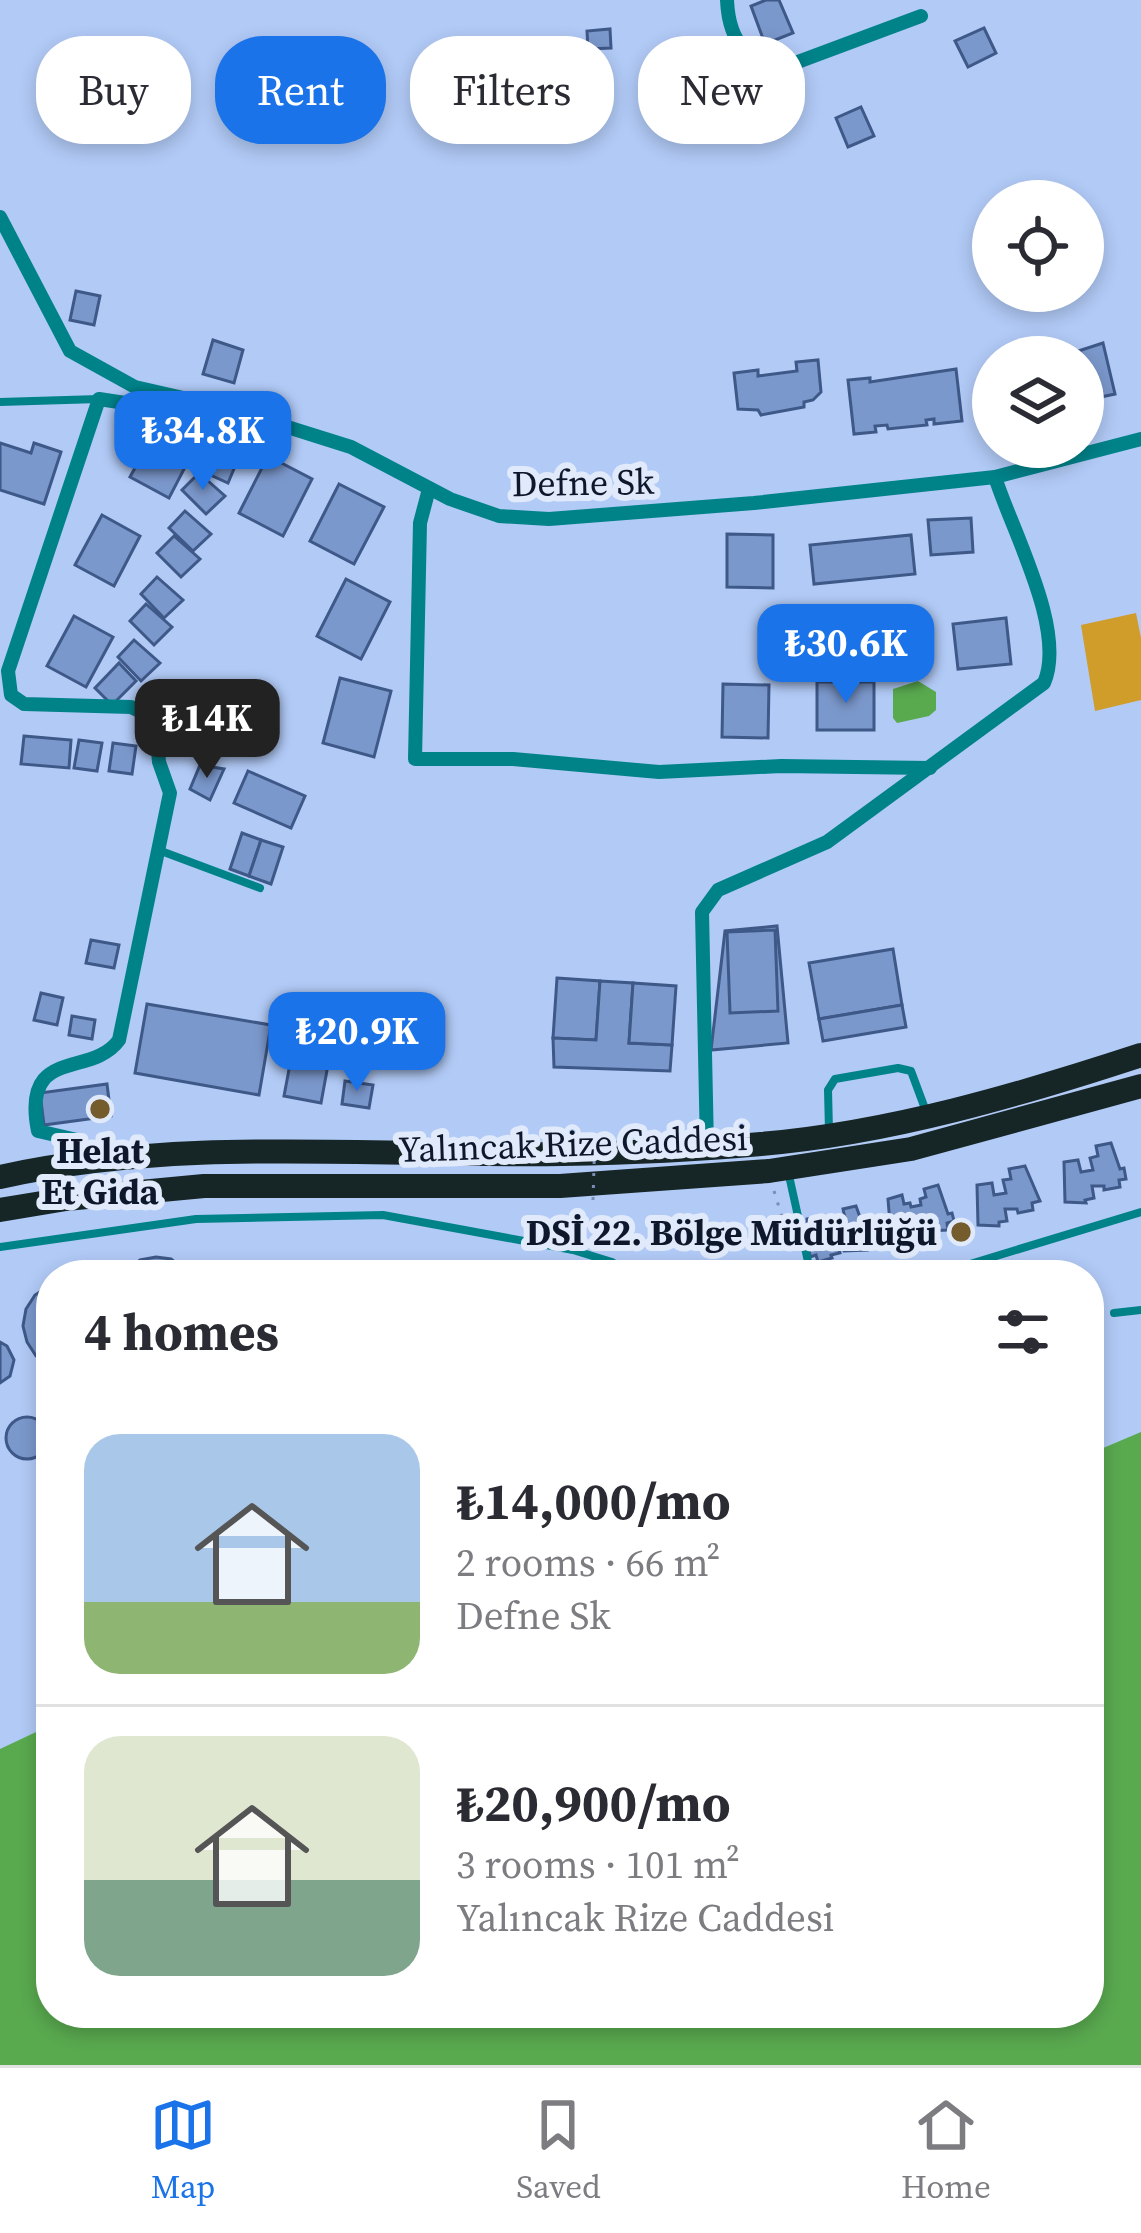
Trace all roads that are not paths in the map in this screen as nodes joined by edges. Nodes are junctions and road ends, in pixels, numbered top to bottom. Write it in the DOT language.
graph roads {
  1 [pos="727,0"];
  2 [pos="921,16"];
  3 [pos="0,217"];
  4 [pos="99,399"];
  5 [pos="0,402"];
  6 [pos="230,409"];
  7 [pos="1141,439"];
  8 [pos="995,477"];
  9 [pos="429,489"];
  10 [pos="930,767"];
  11 [pos="161,851"];
  12 [pos="260,888"];
  13 [pos="1141,1055"];
  14 [pos="1141,1086"];
  15 [pos="927,1115"];
  16 [pos="829,1134"];
  17 [pos="706,1147"];
  18 [pos="85,1162"];
  19 [pos="788,1169"];
  20 [pos="0,1177"];
  21 [pos="0,1210"];
  22 [pos="1141,1212"];
  23 [pos="0,1247"];
  24 [pos="605,1260"];
  25 [pos="808,1260"];
  26 [pos="983,1260"];
  27 [pos="1141,1310"];
  28 [pos="1114,1313"];
  1 -- 2 [label="street"];
  3 -- 6 [label="street"];
  4 -- 5 [label="lane"];
  4 -- 6 [label="street, Defne Sk"];
  4 -- 11 [label="street"];
  6 -- 9 [label="street, Defne Sk"];
  7 -- 8 [label="street, Defne Sk"];
  8 -- 9 [label="street, Defne Sk"];
  8 -- 10 [label="street"];
  9 -- 10 [label="street"];
  10 -- 17 [label="street"];
  11 -- 12 [label="lane"];
  11 -- 18 [label="street"];
  13 -- 15 [label="highway, Yalıncak Rize Caddesi"];
  14 -- 19 [label="highway, Yalıncak Rize Caddesi"];
  15 -- 16 [label="highway, Yalıncak Rize Caddesi"];
  15 -- 16 [label="lane"];
  16 -- 17 [label="highway, Yalıncak Rize Caddesi"];
  17 -- 18 [label="highway, Yalıncak Rize Caddesi"];
  18 -- 20 [label="highway, Yalıncak Rize Caddesi"];
  19 -- 21 [label="highway, Yalıncak Rize Caddesi"];
  19 -- 25 [label="lane"];
  22 -- 26 [label="lane"];
  23 -- 24 [label="lane"];
  27 -- 28 [label="lane"];
}
